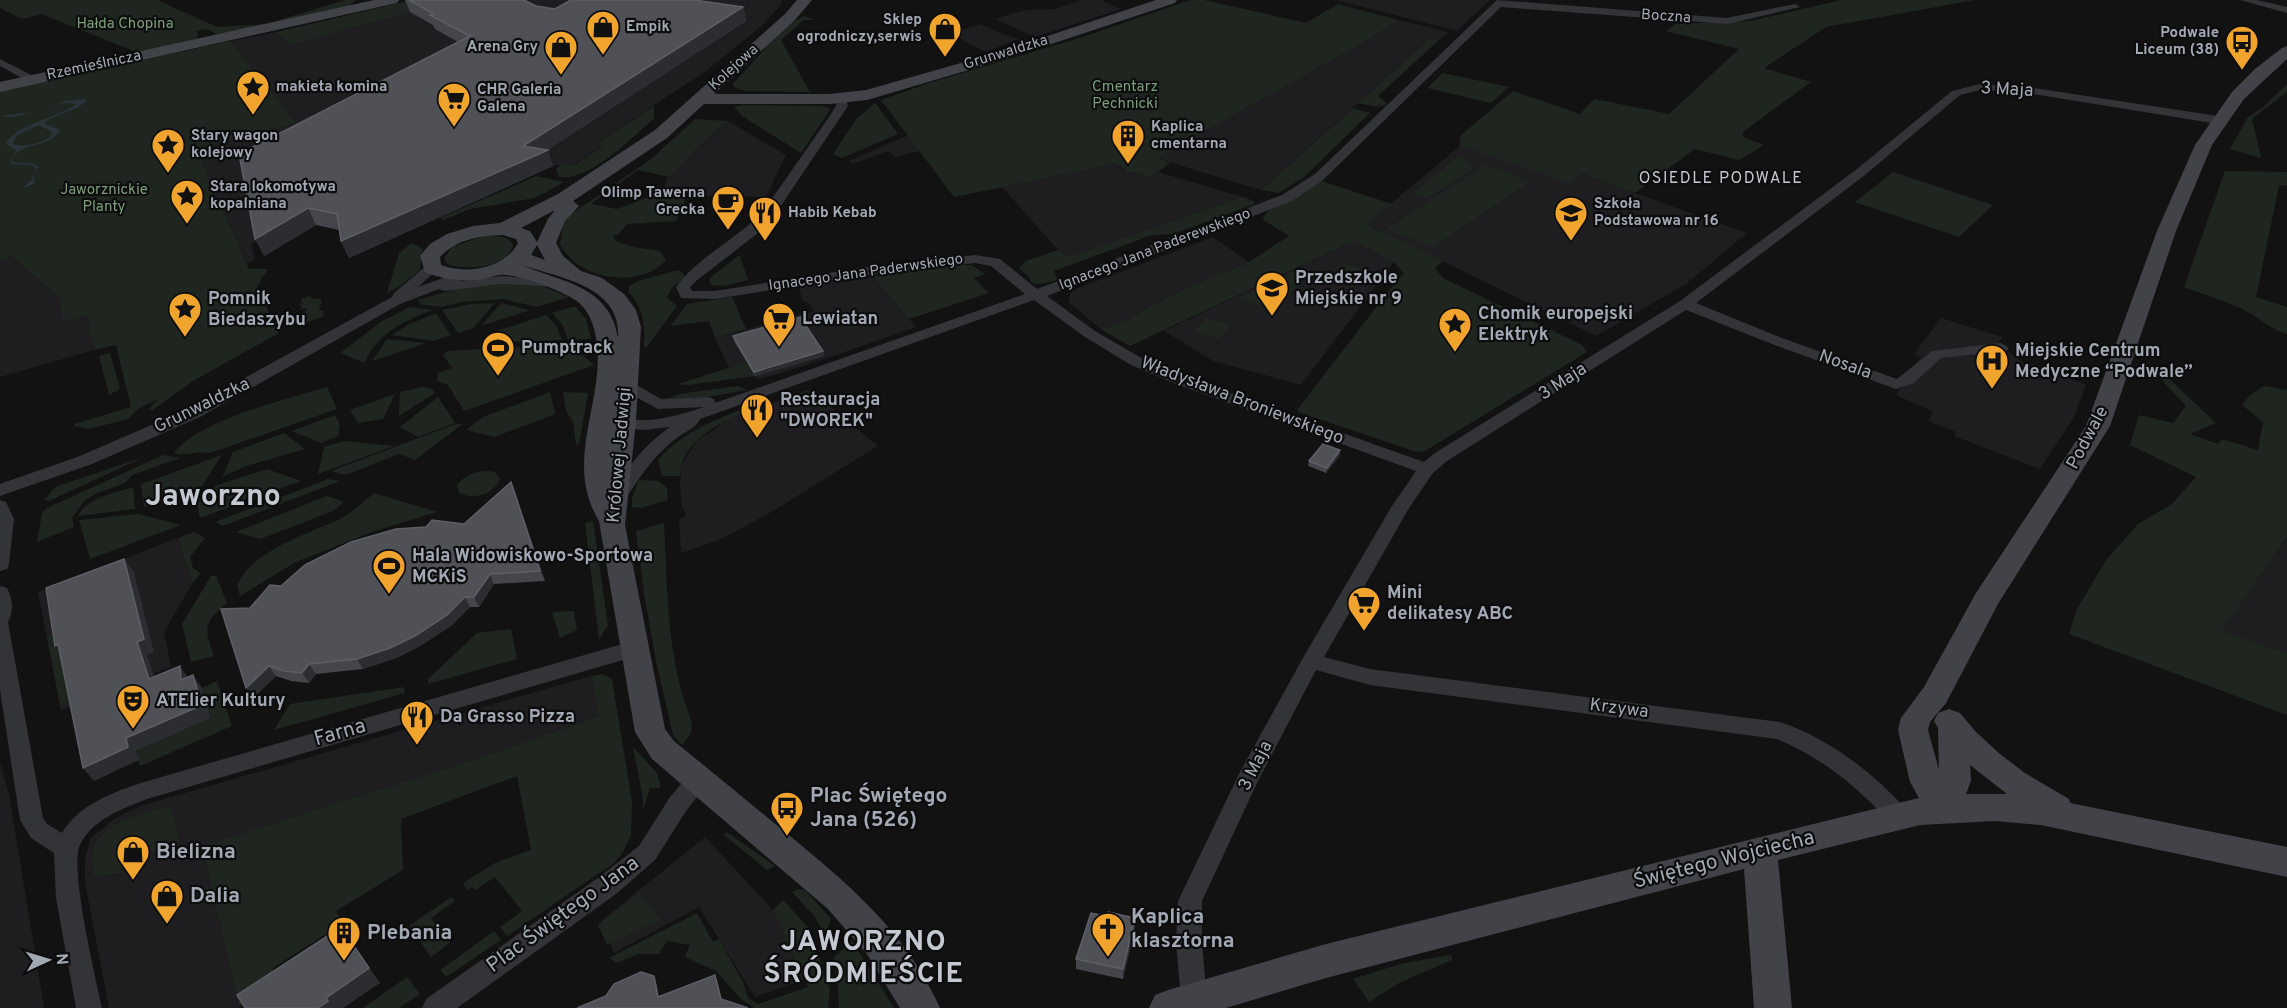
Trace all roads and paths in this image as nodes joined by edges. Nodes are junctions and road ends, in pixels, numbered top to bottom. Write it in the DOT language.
graph roads {
  1 [pos="392,0"];
  2 [pos="805,0"];
  3 [pos="1170,0"];
  4 [pos="2245,0"];
  5 [pos="1501,2"];
  6 [pos="1795,8"];
  7 [pos="2287,10"];
  8 [pos="2287,51"];
  9 [pos="0,62"];
  10 [pos="33,80"];
  11 [pos="0,87"];
  12 [pos="841,98"];
  13 [pos="699,99"];
  14 [pos="2218,120"];
  15 [pos="661,134"];
  16 [pos="570,206"];
  17 [pos="504,230"];
  18 [pos="524,236"];
  19 [pos="510,263"];
  20 [pos="432,268"];
  21 [pos="578,276"];
  22 [pos="457,277"];
  23 [pos="553,283"];
  24 [pos="425,290"];
  25 [pos="1035,295"];
  26 [pos="394,301"];
  27 [pos="1685,304"];
  28 [pos="2001,348"];
  29 [pos="627,386"];
  30 [pos="745,397"];
  31 [pos="658,404"];
  32 [pos="706,412"];
  33 [pos="612,423"];
  34 [pos="1427,469"];
  35 [pos="0,490"];
  36 [pos="0,506"];
  37 [pos="614,512"];
  38 [pos="1,561"];
  39 [pos="0,593"];
  40 [pos="0,619"];
  41 [pos="0,626"];
  42 [pos="633,649"];
  43 [pos="1311,661"];
  44 [pos="1935,695"];
  45 [pos="1953,728"];
  46 [pos="699,780"];
  47 [pos="1945,808"];
  48 [pos="1899,817"];
  49 [pos="2070,817"];
  50 [pos="66,848"];
  51 [pos="1760,852"];
  52 [pos="2287,862"];
  53 [pos="1181,1004"];
  54 [pos="89,1008"];
  55 [pos="435,1008"];
  56 [pos="921,1008"];
  57 [pos="1773,1008"];
  1 -- 10 [label="street, Rzemieślnicza"];
  2 -- 13 [label="street, Kolejowa"];
  3 -- 12 [label="street, Grunwaldzka"];
  4 -- 7 [label="street"];
  5 -- 6 [label="street, Boczna"];
  5 -- 25 [label="street, Ignacego Jana Paderewskiego"];
  8 -- 14 [label="street, Podwale"];
  9 -- 10 [label="street"];
  10 -- 11 [label="street, Rzemieślnicza"];
  12 -- 13 [label="street, Grunwaldzka"];
  12 -- 25 [label="street, Ignacego Jana Paderwskiego"];
  13 -- 15 [label="street, Kolejowa"];
  14 -- 27 [label="street, 3 Maja"];
  14 -- 44 [label="street, Podwale"];
  15 -- 16 [label="street, Kolejowa"];
  15 -- 17 [label="street, Kolejowa"];
  16 -- 18 [label="street, Kolejowa"];
  16 -- 21 [label="street"];
  17 -- 18 [label="street"];
  17 -- 20 [label="street"];
  18 -- 19 [label="street"];
  19 -- 21 [label="street, Królowej Jadwigi"];
  19 -- 22 [label="street"];
  19 -- 23 [label="street, Królowej Jadwigi"];
  20 -- 22 [label="street"];
  20 -- 26 [label="street, Grunwaldzka"];
  21 -- 29 [label="street, Królowej Jadwigi"];
  22 -- 24 [label="street, Grunwaldzka"];
  23 -- 24 [label="street"];
  23 -- 33 [label="street, Królowej Jadwigi"];
  24 -- 26 [label="street, Grunwaldzka"];
  25 -- 30 [label="street, Ignacego Jana Paderewskiego"];
  25 -- 34 [label="street, Władysława Broniewskiego"];
  26 -- 35 [label="street, Grunwaldzka"];
  27 -- 28 [label="street, Nosala"];
  27 -- 34 [label="street, 3 Maja"];
  29 -- 31 [label="street"];
  29 -- 33 [label="street, Królowej Jadwigi"];
  30 -- 31 [label="street, Ignacego Jana Paderewskiego"];
  30 -- 32 [label="street, Ignacego Jana Paderewskiego"];
  31 -- 33 [label="street, Ignacego Jana Paderewskiego"];
  32 -- 33 [label="street, Ignacego Jana Paderewskiego"];
  32 -- 37 [label="street, Ignacego Jana Paderewskiego"];
  33 -- 37 [label="street, Królowej Jadwigi"];
  34 -- 43 [label="street, 3 Maja"];
  36 -- 38 [label="street"];
  37 -- 42 [label="street, Królowej Jadwigi"];
  39 -- 40 [label="street"];
  41 -- 50 [label="street"];
  42 -- 46 [label="street, Królowej Jadwigi"];
  42 -- 50 [label="street, Farna"];
  43 -- 48 [label="street, Krzywa"];
  43 -- 53 [label="street, 3 Maja"];
  44 -- 45 [label="street"];
  44 -- 47 [label="street, Podwale"];
  45 -- 47 [label="street"];
  45 -- 49 [label="street"];
  46 -- 55 [label="street, Plac Świętego Jana"];
  46 -- 56 [label="street"];
  47 -- 48 [label="street, Świętego Wojciecha"];
  47 -- 49 [label="street, Świętego Wojciecha"];
  48 -- 51 [label="street, Świętego Wojciecha"];
  49 -- 52 [label="street, Świętego Wojciecha"];
  50 -- 54 [label="street"];
  51 -- 53 [label="street, Świętego Wojciecha"];
  51 -- 57 [label="street"];
}
